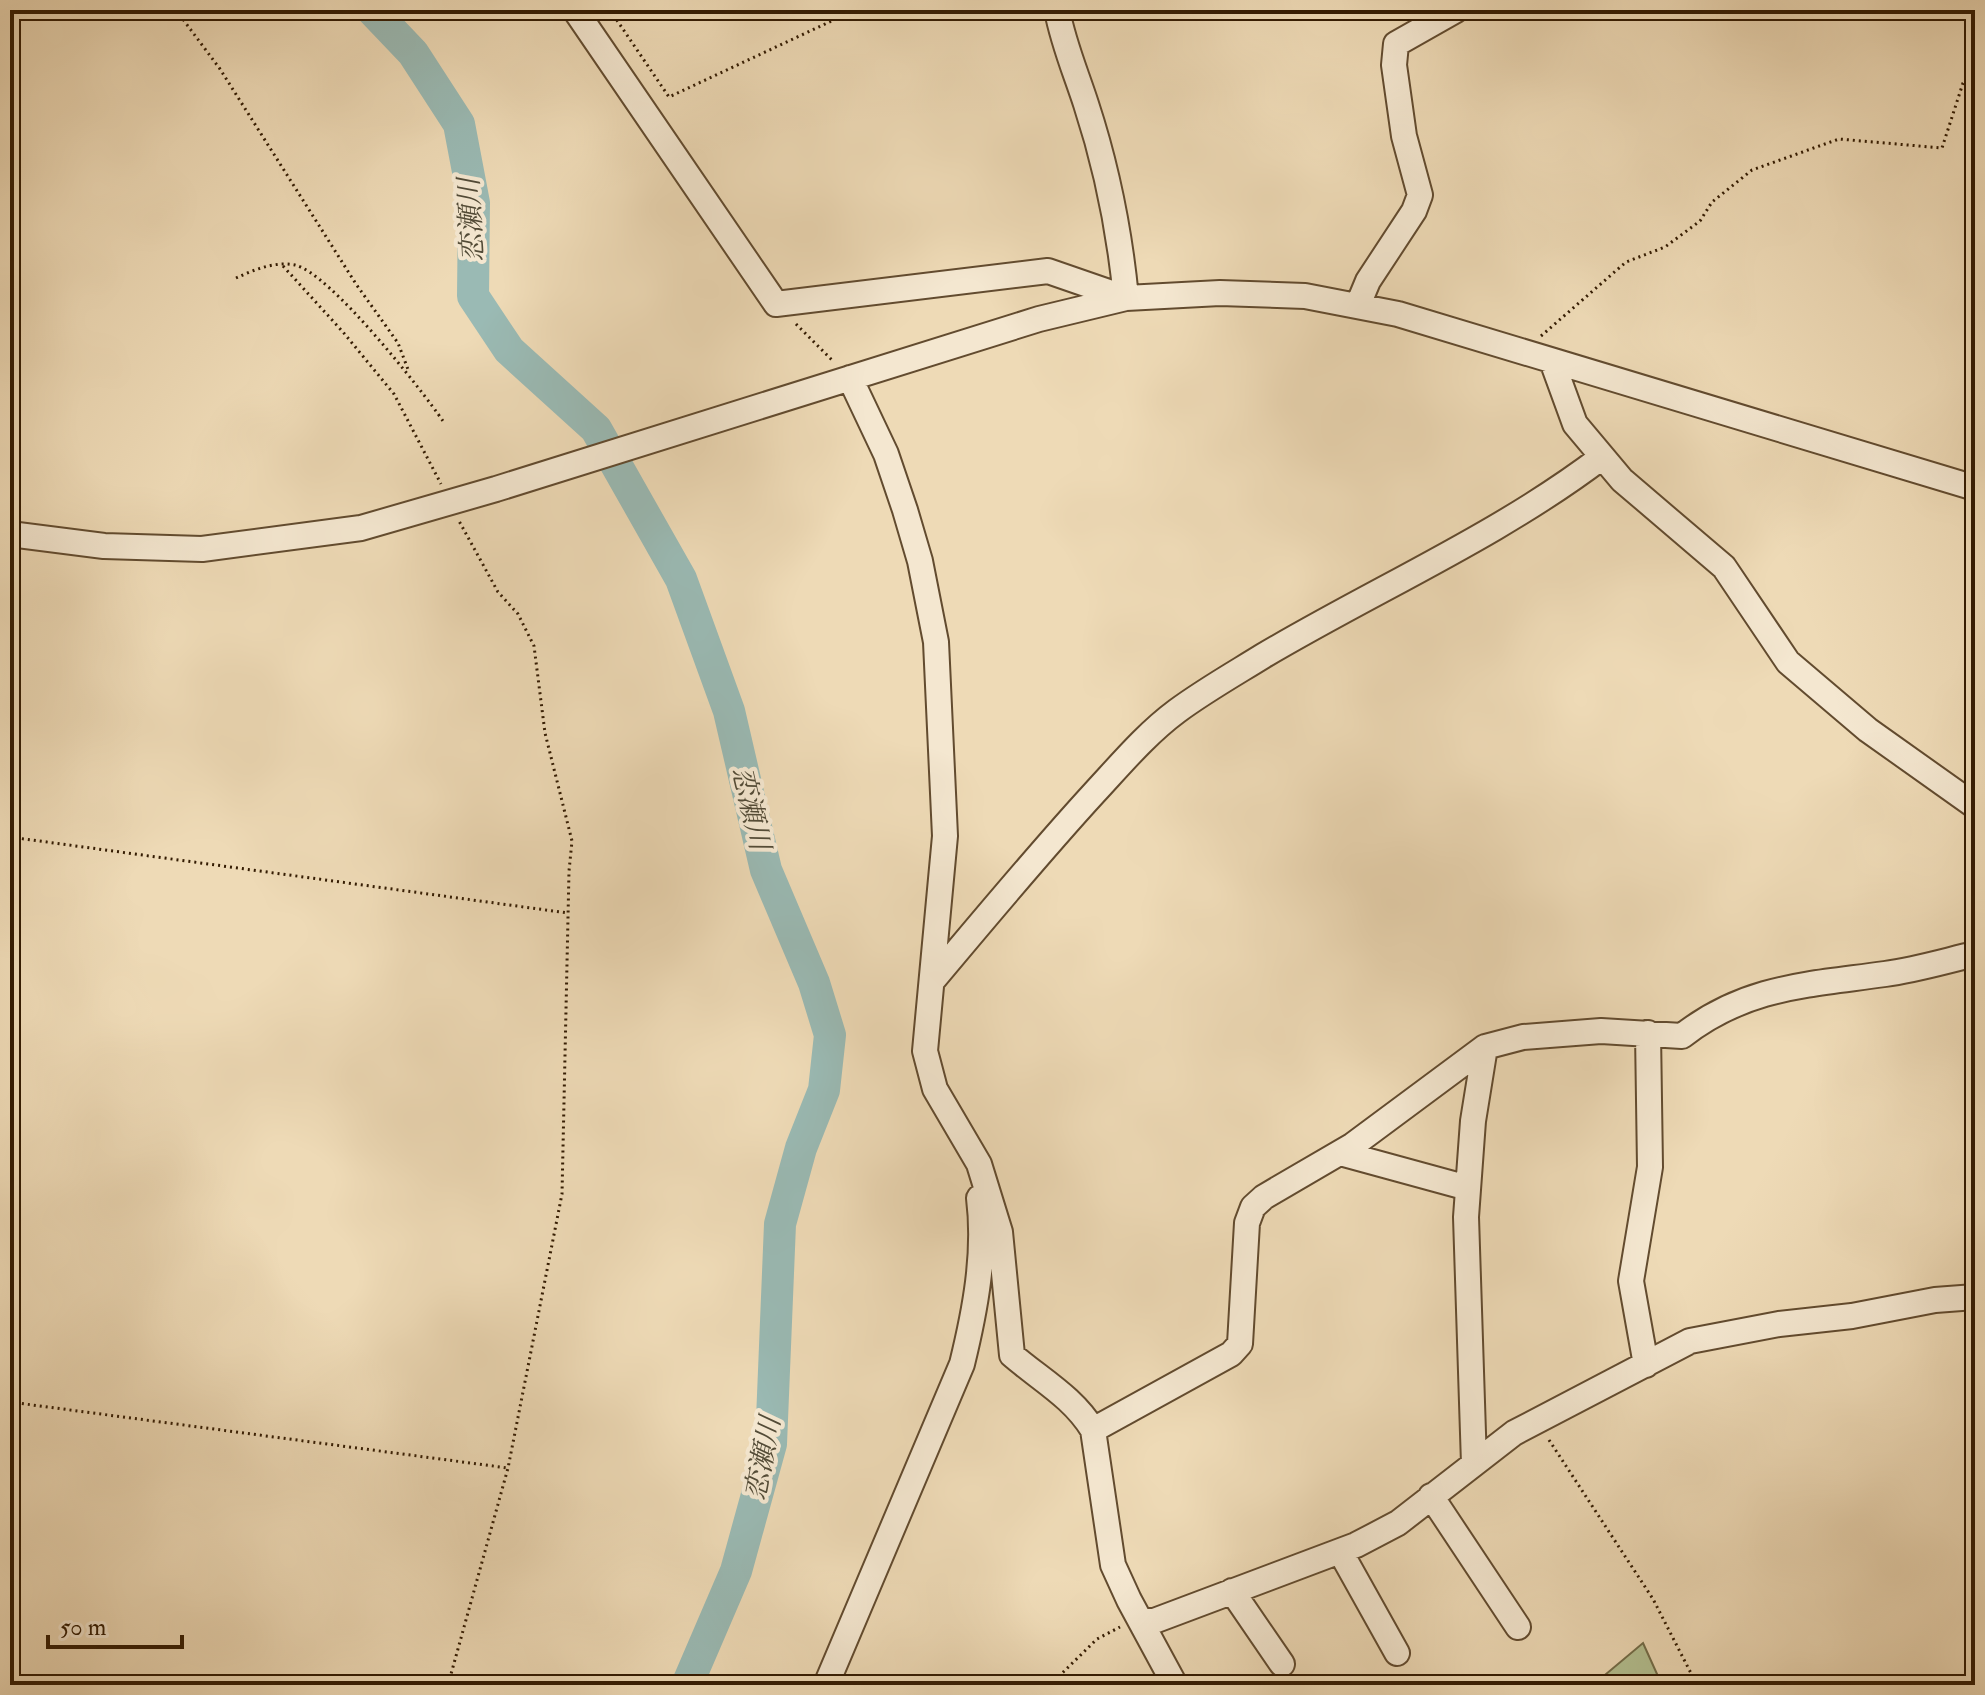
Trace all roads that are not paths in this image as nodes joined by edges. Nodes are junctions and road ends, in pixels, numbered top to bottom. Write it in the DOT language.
graph roads {
  1 [pos="575,10"];
  2 [pos="1057,10"];
  3 [pos="1456,10"];
  4 [pos="1126,298"];
  5 [pos="1358,305"];
  6 [pos="1552,361"];
  7 [pos="850,378"];
  8 [pos="1602,457"];
  9 [pos="1975,488"];
  10 [pos="10,534"];
  11 [pos="1975,806"];
  12 [pos="1975,954"];
  13 [pos="933,980"];
  14 [pos="1648,1033"];
  15 [pos="1485,1047"];
  16 [pos="1340,1153"];
  17 [pos="979,1164"];
  18 [pos="1468,1188"];
  19 [pos="1975,1297"];
  20 [pos="1646,1365"];
  21 [pos="1093,1430"];
  22 [pos="1474,1464"];
  23 [pos="1431,1496"];
  24 [pos="1340,1551"];
  25 [pos="1232,1591"];
  26 [pos="1142,1621"];
  27 [pos="1518,1627"];
  28 [pos="1397,1653"];
  29 [pos="1282,1664"];
  30 [pos="826,1685"];
  31 [pos="1175,1685"];
  1 -- 4 [label="street"];
  2 -- 4 [label="street"];
  3 -- 5 [label="street"];
  4 -- 5 [label="street"];
  4 -- 7 [label="street"];
  5 -- 6 [label="street"];
  6 -- 8 [label="street"];
  6 -- 9 [label="street"];
  7 -- 10 [label="street"];
  7 -- 13 [label="street"];
  8 -- 11 [label="street"];
  8 -- 13 [label="street"];
  12 -- 14 [label="street"];
  13 -- 17 [label="street"];
  14 -- 15 [label="street"];
  14 -- 20 [label="street"];
  15 -- 16 [label="street"];
  15 -- 18 [label="street"];
  16 -- 18 [label="street"];
  16 -- 21 [label="street"];
  17 -- 21 [label="street"];
  17 -- 30 [label="street"];
  18 -- 22 [label="street"];
  19 -- 20 [label="street"];
  20 -- 22 [label="street"];
  21 -- 26 [label="street"];
  22 -- 23 [label="street"];
  23 -- 24 [label="street"];
  23 -- 27 [label="street"];
  24 -- 25 [label="street"];
  24 -- 28 [label="street"];
  25 -- 26 [label="street"];
  25 -- 29 [label="street"];
  26 -- 31 [label="street"];
}
